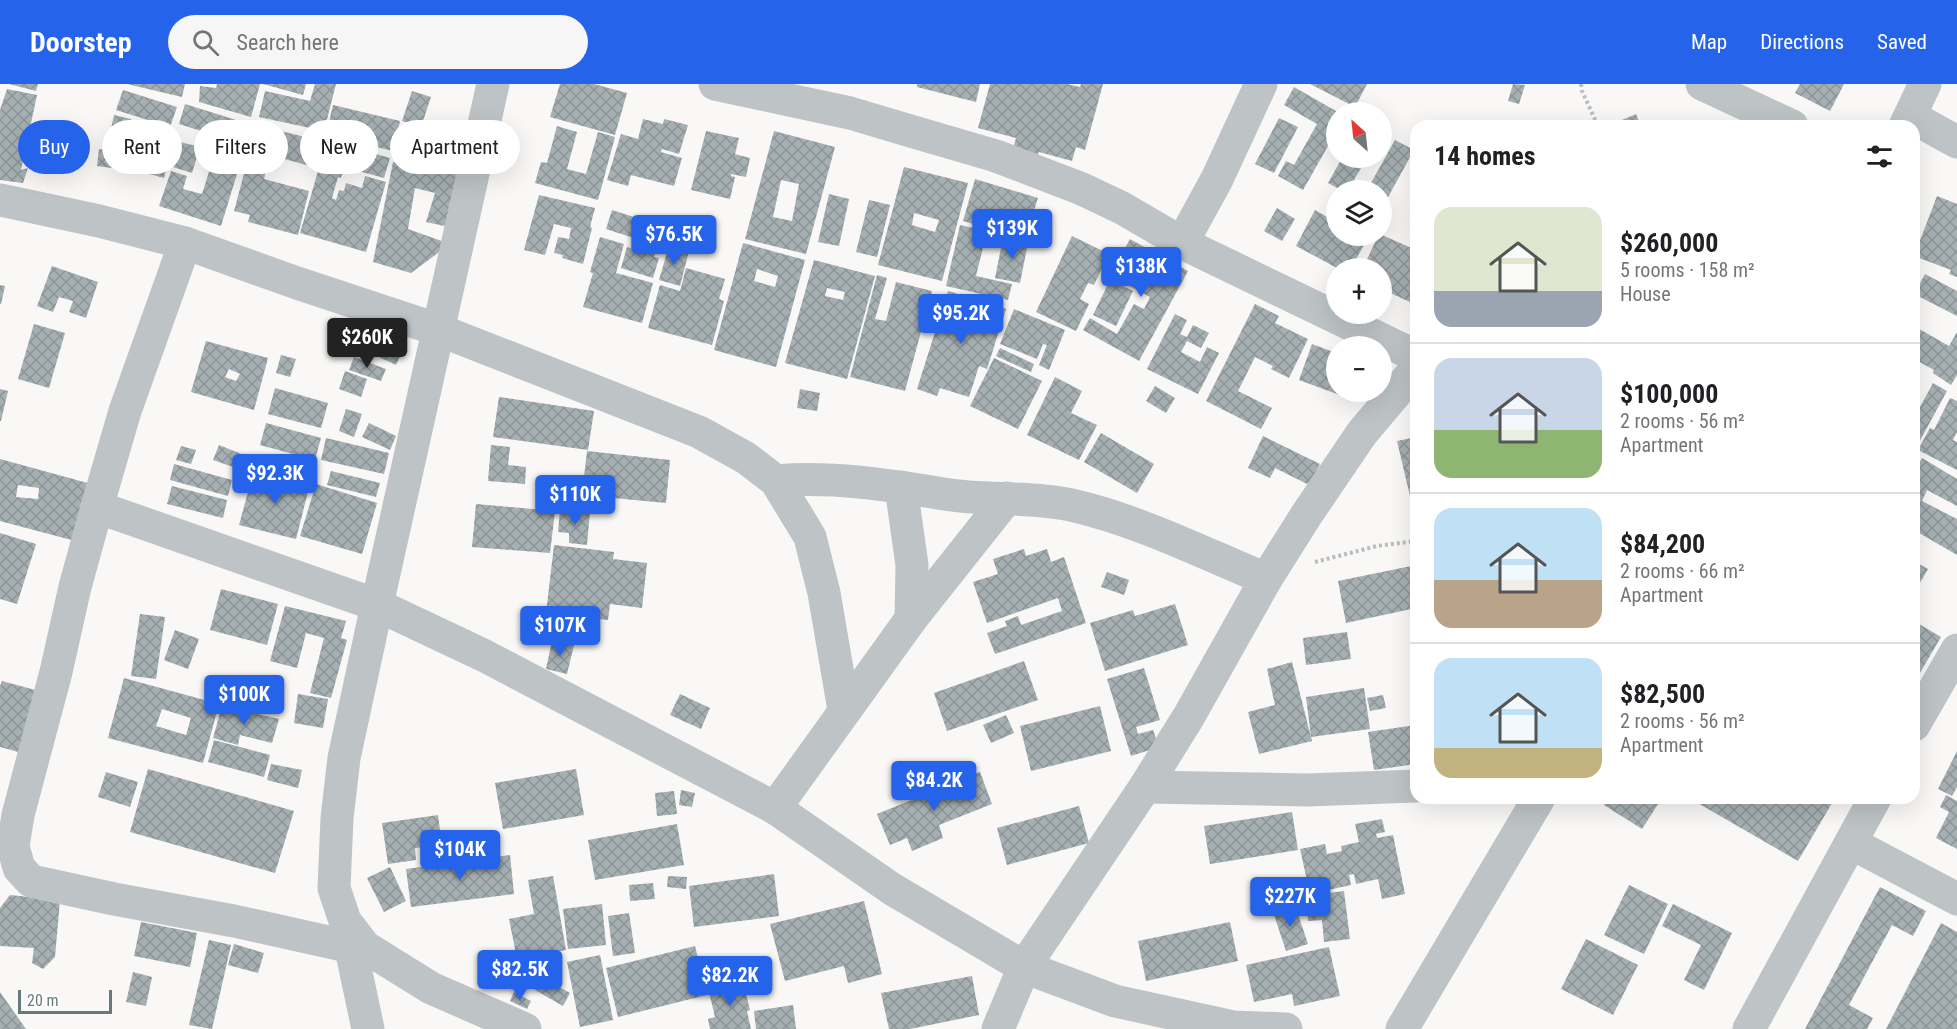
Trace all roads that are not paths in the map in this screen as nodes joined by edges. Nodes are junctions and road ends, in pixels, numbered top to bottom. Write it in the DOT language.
graph roads {
  1 [pos="493,84"];
  2 [pos="715,84"];
  3 [pos="1262,84"];
  4 [pos="1702,84"];
  5 [pos="1925,84"];
  6 [pos="804,94"];
  7 [pos="1779,120"];
  8 [pos="1907,120"];
  9 [pos="1920,126"];
  10 [pos="1957,142"];
  11 [pos="0,200"];
  12 [pos="185,243"];
  13 [pos="1182,243"];
  14 [pos="439,330"];
  15 [pos="1410,353"];
  16 [pos="1410,376"];
  17 [pos="776,481"];
  18 [pos="901,486"];
  19 [pos="1007,498"];
  20 [pos="96,507"];
  21 [pos="1266,579"];
  22 [pos="377,605"];
  23 [pos="911,619"];
  24 [pos="1957,650"];
  25 [pos="844,710"];
  26 [pos="1920,715"];
  27 [pos="1410,786"];
  28 [pos="1145,788"];
  29 [pos="1535,804"];
  30 [pos="1872,804"];
  31 [pos="775,808"];
  32 [pos="1851,843"];
  33 [pos="1957,899"];
  34 [pos="348,934"];
  35 [pos="1024,967"];
  36 [pos="368,1029"];
  37 [pos="525,1029"];
  38 [pos="998,1029"];
  39 [pos="1286,1029"];
  40 [pos="1402,1029"];
  41 [pos="1749,1029"];
  1 -- 14 [label="street"];
  2 -- 6 [label="street"];
  3 -- 13 [label="street"];
  4 -- 7 [label="street"];
  5 -- 8 [label="street"];
  6 -- 13 [label="street"];
  9 -- 10 [label="street"];
  11 -- 12 [label="street"];
  12 -- 14 [label="street"];
  12 -- 20 [label="street"];
  13 -- 15 [label="street"];
  14 -- 17 [label="street"];
  14 -- 22 [label="street"];
  16 -- 21 [label="street"];
  17 -- 18 [label="street"];
  17 -- 25 [label="street"];
  18 -- 19 [label="street"];
  18 -- 23 [label="street"];
  19 -- 21 [label="street"];
  19 -- 23 [label="street"];
  20 -- 22 [label="street"];
  20 -- 34 [label="street"];
  21 -- 28 [label="street"];
  22 -- 31 [label="street"];
  22 -- 34 [label="street"];
  23 -- 25 [label="street"];
  24 -- 26 [label="street"];
  25 -- 31 [label="street"];
  27 -- 28 [label="street"];
  28 -- 35 [label="street"];
  29 -- 40 [label="street"];
  30 -- 32 [label="street"];
  31 -- 35 [label="street"];
  32 -- 33 [label="street"];
  32 -- 41 [label="street"];
  34 -- 36 [label="street"];
  34 -- 37 [label="street"];
  35 -- 38 [label="street"];
  35 -- 39 [label="street"];
}
